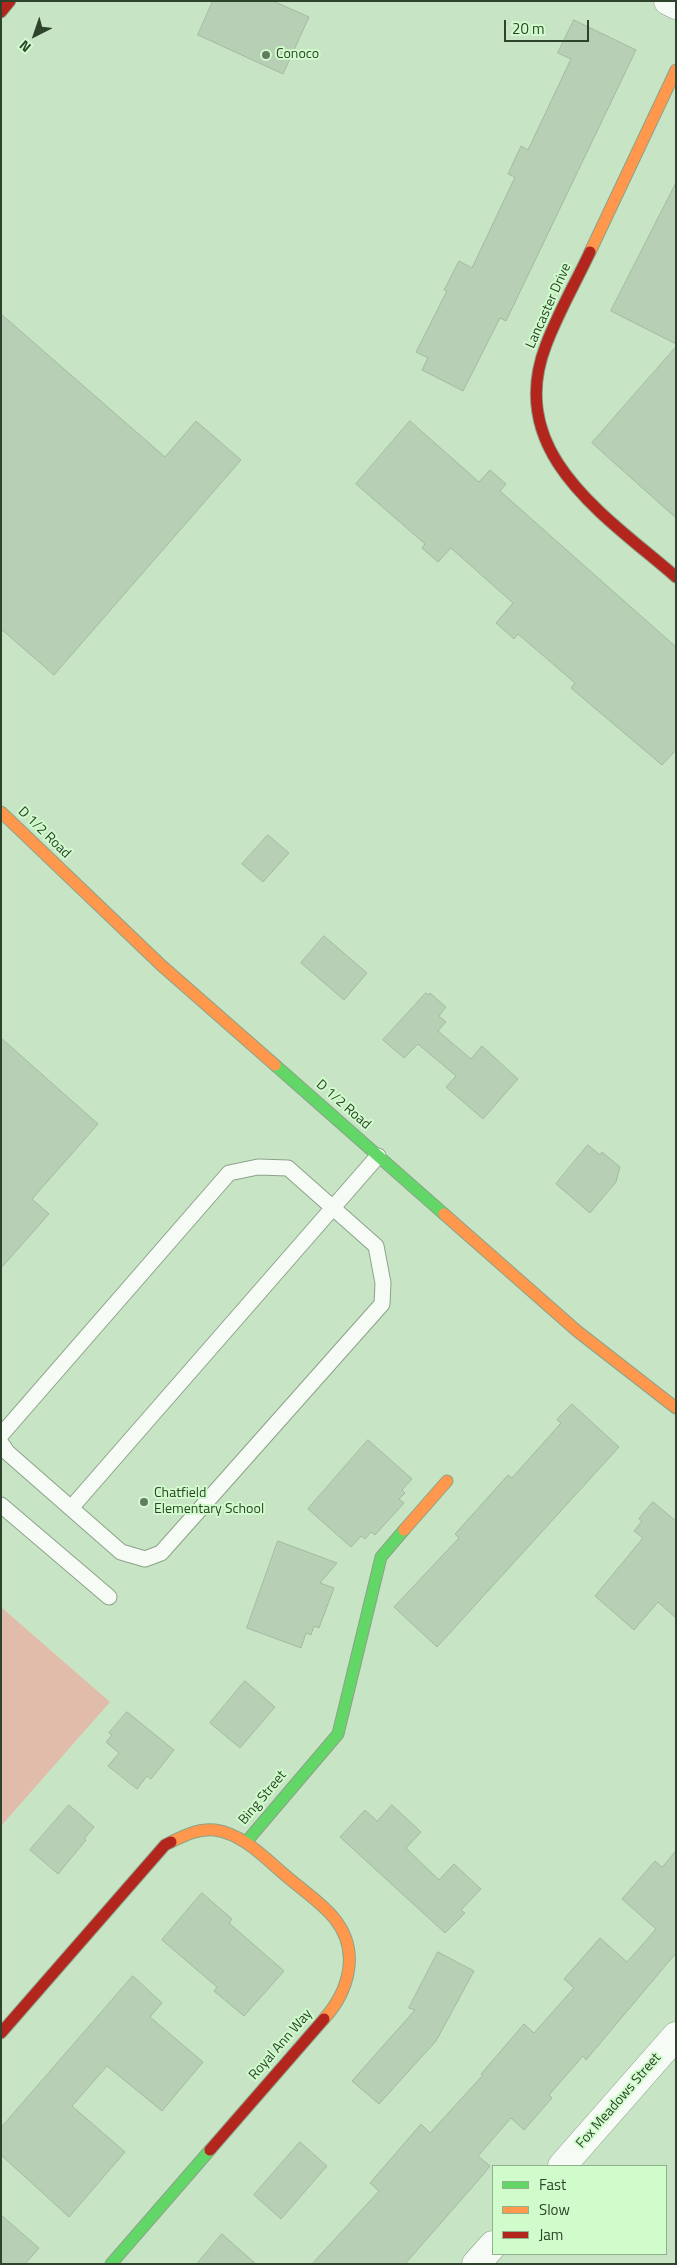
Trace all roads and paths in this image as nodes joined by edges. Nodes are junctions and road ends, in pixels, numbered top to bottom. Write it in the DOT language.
graph roads {
  1 [pos="10,1"];
  2 [pos="668,1"];
  3 [pos="676,5"];
  4 [pos="1,12"];
  5 [pos="676,70"];
  6 [pos="676,577"];
  7 [pos="1,812"];
  8 [pos="378,1156"];
  9 [pos="334,1207"];
  10 [pos="676,1408"];
  11 [pos="1,1435"];
  12 [pos="1,1443"];
  13 [pos="447,1481"];
  14 [pos="1,1505"];
  15 [pos="71,1508"];
  16 [pos="109,1597"];
  17 [pos="247,1841"];
  18 [pos="1,2033"];
  19 [pos="676,2036"];
  20 [pos="563,2165"];
  21 [pos="492,2246"];
  22 [pos="111,2264"];
  23 [pos="476,2264"];
  1 -- 4 [label="street"];
  2 -- 3 [label="street"];
  5 -- 6 [label="street, Lancaster Drive"];
  7 -- 8 [label="street, D 1/2 Road"];
  8 -- 9 [label="lane"];
  8 -- 10 [label="street, D 1/2 Road"];
  9 -- 11 [label="lane"];
  9 -- 15 [label="lane"];
  9 -- 15 [label="lane"];
  12 -- 15 [label="lane"];
  13 -- 17 [label="street, Bing Street"];
  14 -- 16 [label="lane"];
  17 -- 18 [label="street, Bing Street"];
  17 -- 22 [label="street, Royal Ann Way"];
  19 -- 20 [label="street, Fox Meadows Street"];
  21 -- 23 [label="street"];
}
